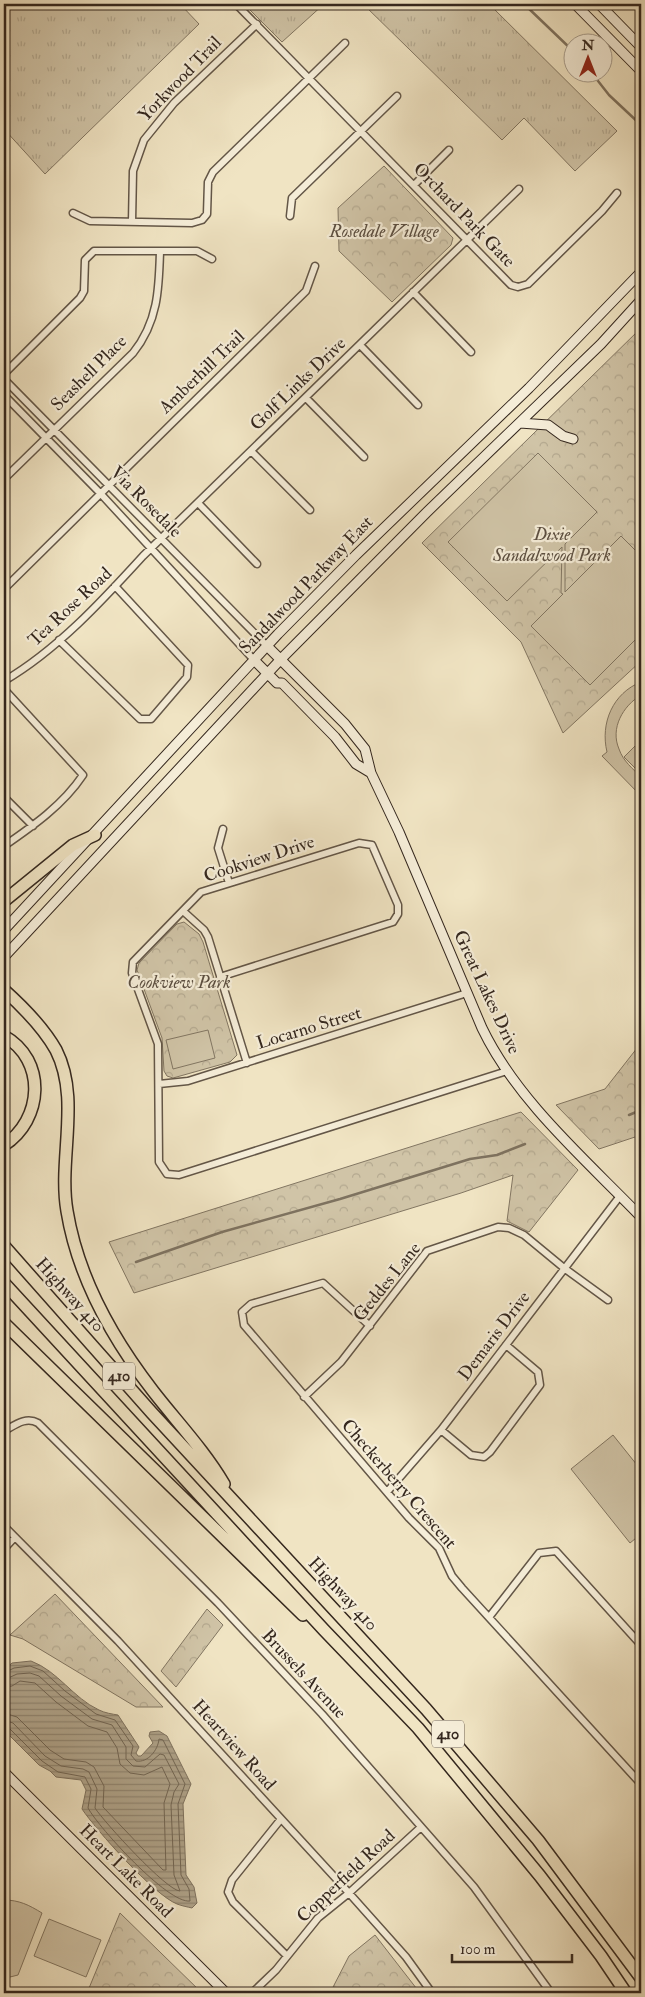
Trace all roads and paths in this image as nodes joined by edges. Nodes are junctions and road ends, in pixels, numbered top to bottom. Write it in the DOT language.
graph roads {
  1 [pos="236,4"];
  2 [pos="575,4"];
  3 [pos="599,4"];
  4 [pos="257,24"];
  5 [pos="345,42"];
  6 [pos="641,47"];
  7 [pos="641,71"];
  8 [pos="309,78"];
  9 [pos="397,96"];
  10 [pos="360,131"];
  11 [pos="448,150"];
  12 [pos="414,184"];
  13 [pos="519,189"];
  14 [pos="617,193"];
  15 [pos="73,213"];
  16 [pos="290,216"];
  17 [pos="132,222"];
  18 [pos="467,240"];
  19 [pos="160,251"];
  20 [pos="212,259"];
  21 [pos="315,266"];
  22 [pos="641,272"];
  23 [pos="413,292"];
  24 [pos="641,300"];
  25 [pos="360,345"];
  26 [pos="471,352"];
  27 [pos="4,374"];
  28 [pos="4,379"];
  29 [pos="529,388"];
  30 [pos="4,395"];
  31 [pos="306,398"];
  32 [pos="541,402"];
  33 [pos="418,405"];
  34 [pos="520,423"];
  35 [pos="55,429"];
  36 [pos="45,438"];
  37 [pos="573,439"];
  38 [pos="251,451"];
  39 [pos="364,456"];
  40 [pos="4,479"];
  41 [pos="108,485"];
  42 [pos="100,494"];
  43 [pos="198,503"];
  44 [pos="310,510"];
  45 [pos="162,539"];
  46 [pos="151,549"];
  47 [pos="256,564"];
  48 [pos="115,586"];
  49 [pos="4,588"];
  50 [pos="59,640"];
  51 [pos="267,646"];
  52 [pos="281,659"];
  53 [pos="254,660"];
  54 [pos="267,674"];
  55 [pos="4,681"];
  56 [pos="4,689"];
  57 [pos="370,773"];
  58 [pos="4,797"];
  59 [pos="33,826"];
  60 [pos="222,829"];
  61 [pos="95,835"];
  62 [pos="4,846"];
  63 [pos="229,883"];
  64 [pos="4,901"];
  65 [pos="182,910"];
  66 [pos="4,930"];
  67 [pos="4,957"];
  68 [pos="220,977"];
  69 [pos="4,990"];
  70 [pos="467,993"];
  71 [pos="4,1036"];
  72 [pos="247,1063"];
  73 [pos="507,1071"];
  74 [pos="159,1084"];
  75 [pos="4,1145"];
  76 [pos="620,1196"];
  77 [pos="641,1217"];
  78 [pos="4,1246"];
  79 [pos="564,1268"];
  80 [pos="4,1283"];
  81 [pos="608,1300"];
  82 [pos="4,1322"];
  83 [pos="370,1326"];
  84 [pos="506,1345"];
  85 [pos="304,1397"];
  86 [pos="441,1430"];
  87 [pos="4,1431"];
  88 [pos="387,1492"];
  89 [pos="237,1505"];
  90 [pos="4,1526"];
  91 [pos="15,1537"];
  92 [pos="4,1549"];
  93 [pos="490,1616"];
  94 [pos="324,1630"];
  95 [pos="641,1645"];
  96 [pos="4,1772"];
  97 [pos="641,1784"];
  98 [pos="281,1819"];
  99 [pos="421,1827"];
  100 [pos="349,1893"];
  101 [pos="287,1956"];
  102 [pos="641,1978"];
  103 [pos="226,1993"];
  104 [pos="252,1993"];
  105 [pos="432,1993"];
  106 [pos="551,1993"];
  107 [pos="626,1993"];
  1 -- 4 [label="street, Orchard Park Gate"];
  2 -- 7 [label="main road"];
  3 -- 6 [label="main road"];
  4 -- 8 [label="street, Orchard Park Gate"];
  4 -- 17 [label="street, Yorkwood Trail"];
  5 -- 8 [label="street"];
  8 -- 10 [label="street, Orchard Park Gate"];
  8 -- 17 [label="street"];
  9 -- 10 [label="street"];
  10 -- 12 [label="street, Orchard Park Gate"];
  10 -- 16 [label="street"];
  11 -- 12 [label="street"];
  12 -- 18 [label="street, Orchard Park Gate"];
  13 -- 18 [label="street, Golf Links Drive"];
  14 -- 18 [label="street, Orchard Park Gate"];
  15 -- 17 [label="street"];
  18 -- 23 [label="street, Golf Links Drive"];
  19 -- 20 [label="street"];
  19 -- 27 [label="street"];
  19 -- 35 [label="street, Seashell Place"];
  21 -- 41 [label="street, Amberhill Trail"];
  22 -- 29 [label="main road, Sandalwood Parkway East"];
  23 -- 25 [label="street, Golf Links Drive"];
  23 -- 26 [label="street"];
  24 -- 32 [label="main road, Sandalwood Parkway East"];
  25 -- 31 [label="street, Golf Links Drive"];
  25 -- 33 [label="street"];
  28 -- 35 [label="street, Via Rosedale"];
  29 -- 32 [label="main road"];
  29 -- 51 [label="main road, Sandalwood Parkway East"];
  30 -- 36 [label="street, Via Rosedale"];
  31 -- 38 [label="street, Golf Links Drive"];
  31 -- 39 [label="street"];
  32 -- 34 [label="main road, Sandalwood Parkway East"];
  34 -- 37 [label="main road"];
  34 -- 52 [label="main road, Sandalwood Parkway East"];
  35 -- 36 [label="street, Seashell Place"];
  35 -- 41 [label="street, Via Rosedale"];
  36 -- 40 [label="street, Seashell Place"];
  36 -- 42 [label="street, Via Rosedale"];
  38 -- 43 [label="street, Golf Links Drive"];
  38 -- 44 [label="street"];
  41 -- 42 [label="street, Amberhill Trail"];
  41 -- 45 [label="street, Via Rosedale"];
  42 -- 46 [label="street, Via Rosedale"];
  42 -- 49 [label="street, Amberhill Trail"];
  43 -- 45 [label="street, Golf Links Drive"];
  43 -- 47 [label="street"];
  45 -- 46 [label="street, Golf Links Drive"];
  45 -- 51 [label="street, Via Rosedale"];
  46 -- 48 [label="street, Tea Rose Road"];
  46 -- 53 [label="street, Via Rosedale"];
  48 -- 50 [label="street, Tea Rose Road"];
  48 -- 50 [label="street"];
  50 -- 55 [label="street, Tea Rose Road"];
  51 -- 52 [label="main road, Great Lakes Drive"];
  51 -- 53 [label="main road, Sandalwood Parkway East"];
  52 -- 54 [label="main road, Sandalwood Parkway East"];
  52 -- 57 [label="main road, Great Lakes Drive"];
  53 -- 54 [label="main road, Great Lakes Drive"];
  53 -- 61 [label="main road, Sandalwood Parkway East"];
  54 -- 57 [label="main road, Great Lakes Drive"];
  54 -- 67 [label="main road, Sandalwood Parkway East"];
  56 -- 59 [label="street"];
  57 -- 70 [label="main road, Great Lakes Drive"];
  58 -- 59 [label="street"];
  59 -- 62 [label="street"];
  60 -- 63 [label="street"];
  61 -- 64 [label="highway"];
  61 -- 66 [label="main road, Sandalwood Parkway East"];
  63 -- 65 [label="street, Cookview Drive"];
  63 -- 68 [label="street, Cookview Drive"];
  65 -- 68 [label="street"];
  65 -- 74 [label="street, Cookview Drive"];
  68 -- 72 [label="street"];
  69 -- 89 [label="highway"];
  70 -- 72 [label="street, Locarno Street"];
  70 -- 73 [label="main road, Great Lakes Drive"];
  71 -- 75 [label="highway"];
  72 -- 74 [label="street, Locarno Street"];
  73 -- 74 [label="street, Cookview Drive"];
  73 -- 76 [label="main road, Great Lakes Drive"];
  76 -- 77 [label="main road, Great Lakes Drive"];
  76 -- 79 [label="street, Demaris Drive"];
  78 -- 89 [label="highway, Highway 410 / 410"];
  79 -- 81 [label="street, Geddes Lane"];
  79 -- 83 [label="street, Geddes Lane"];
  79 -- 84 [label="street, Demaris Drive"];
  80 -- 94 [label="highway, 410"];
  82 -- 94 [label="highway"];
  83 -- 85 [label="street, Geddes Lane"];
  83 -- 85 [label="street, Checkerberry Crescent"];
  84 -- 86 [label="street, Demaris Drive"];
  84 -- 86 [label="street"];
  85 -- 88 [label="street, Checkerberry Crescent"];
  86 -- 88 [label="street, Demaris Drive"];
  87 -- 99 [label="street, Brussels Avenue"];
  88 -- 93 [label="street, Checkerberry Crescent"];
  89 -- 102 [label="highway, Highway 410 / 410"];
  90 -- 91 [label="street, Heartview Road"];
  91 -- 92 [label="street"];
  91 -- 98 [label="street, Heartview Road"];
  93 -- 95 [label="street"];
  93 -- 97 [label="street, Checkerberry Crescent"];
  94 -- 107 [label="highway, 410"];
  96 -- 103 [label="main road, Heart Lake Road"];
  98 -- 100 [label="street, Heartview Road"];
  98 -- 101 [label="street"];
  99 -- 100 [label="street, Copperfield Road"];
  99 -- 106 [label="street, Brussels Avenue"];
  100 -- 101 [label="street, Copperfield Road"];
  100 -- 105 [label="street, Heartview Road"];
  101 -- 104 [label="street, Copperfield Road"];
}
